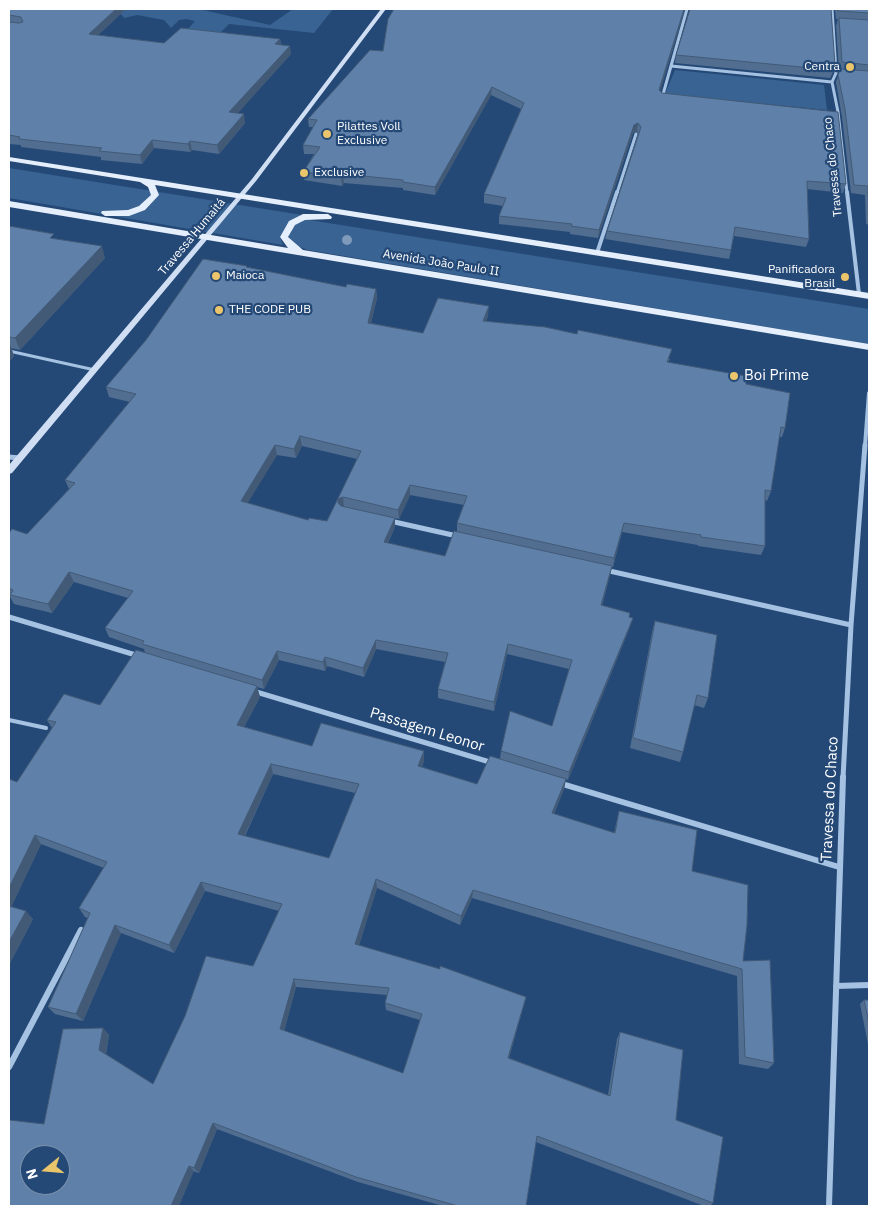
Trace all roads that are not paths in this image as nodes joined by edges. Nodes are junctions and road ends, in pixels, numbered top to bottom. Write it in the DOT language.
graph roads {
  1 [pos="382,9"];
  2 [pos="687,9"];
  3 [pos="832,9"];
  4 [pos="832,22"];
  5 [pos="842,23"];
  6 [pos="671,66"];
  7 [pos="836,73"];
  8 [pos="844,74"];
  9 [pos="832,82"];
  10 [pos="670,99"];
  11 [pos="829,116"];
  12 [pos="839,117"];
  13 [pos="636,134"];
  14 [pos="9,159"];
  15 [pos="137,179"];
  16 [pos="241,196"];
  17 [pos="9,204"];
  18 [pos="57,212"];
  19 [pos="375,217"];
  20 [pos="207,237"];
  21 [pos="597,253"];
  22 [pos="309,254"];
  23 [pos="859,294"];
  24 [pos="869,296"];
  25 [pos="869,347"];
  26 [pos="9,351"];
  27 [pos="95,370"];
  28 [pos="869,393"];
  29 [pos="9,457"];
  30 [pos="20,458"];
  31 [pos="9,472"];
  32 [pos="381,519"];
  33 [pos="467,539"];
  34 [pos="602,569"];
  35 [pos="9,617"];
  36 [pos="851,625"];
  37 [pos="142,657"];
  38 [pos="247,689"];
  39 [pos="9,720"];
  40 [pos="46,728"];
  41 [pos="495,764"];
  42 [pos="552,781"];
  43 [pos="839,867"];
  44 [pos="81,930"];
  45 [pos="869,985"];
  46 [pos="836,986"];
  47 [pos="9,1068"];
  48 [pos="829,1206"];
  1 -- 16 [label="street, Travessa Humaitá"];
  2 -- 6 [label="street"];
  3 -- 4 [label="street"];
  4 -- 5 [label="street"];
  4 -- 7 [label="street"];
  6 -- 9 [label="street"];
  6 -- 10 [label="street"];
  7 -- 8 [label="street"];
  7 -- 9 [label="street"];
  9 -- 12 [label="street, Travessa do Chaco"];
  11 -- 12 [label="street"];
  12 -- 23 [label="street, Travessa do Chaco"];
  13 -- 21 [label="street"];
  14 -- 15 [label="main road"];
  15 -- 16 [label="main road"];
  15 -- 18 [label="main road"];
  16 -- 19 [label="main road"];
  16 -- 20 [label="street, Travessa Humaitá"];
  17 -- 18 [label="main road, Avenida João Paulo II"];
  18 -- 20 [label="main road, Avenida João Paulo II"];
  19 -- 21 [label="main road"];
  19 -- 22 [label="main road"];
  20 -- 22 [label="main road, Avenida João Paulo II"];
  20 -- 27 [label="street, Travessa Humaitá"];
  21 -- 23 [label="main road"];
  22 -- 25 [label="main road, Avenida João Paulo II"];
  23 -- 24 [label="main road"];
  26 -- 27 [label="lane"];
  27 -- 30 [label="street, Travessa Humaitá"];
  28 -- 36 [label="street, Travessa do Chaco"];
  29 -- 30 [label="street"];
  30 -- 31 [label="street, Travessa Humaitá"];
  32 -- 33 [label="street"];
  34 -- 36 [label="street"];
  35 -- 37 [label="street"];
  36 -- 43 [label="street, Travessa do Chaco"];
  38 -- 41 [label="street, Passagem Leonor"];
  39 -- 40 [label="lane"];
  42 -- 43 [label="street"];
  43 -- 46 [label="street, Travessa do Chaco"];
  44 -- 47 [label="street"];
  45 -- 46 [label="street"];
  46 -- 48 [label="street, Travessa do Chaco"];
}
